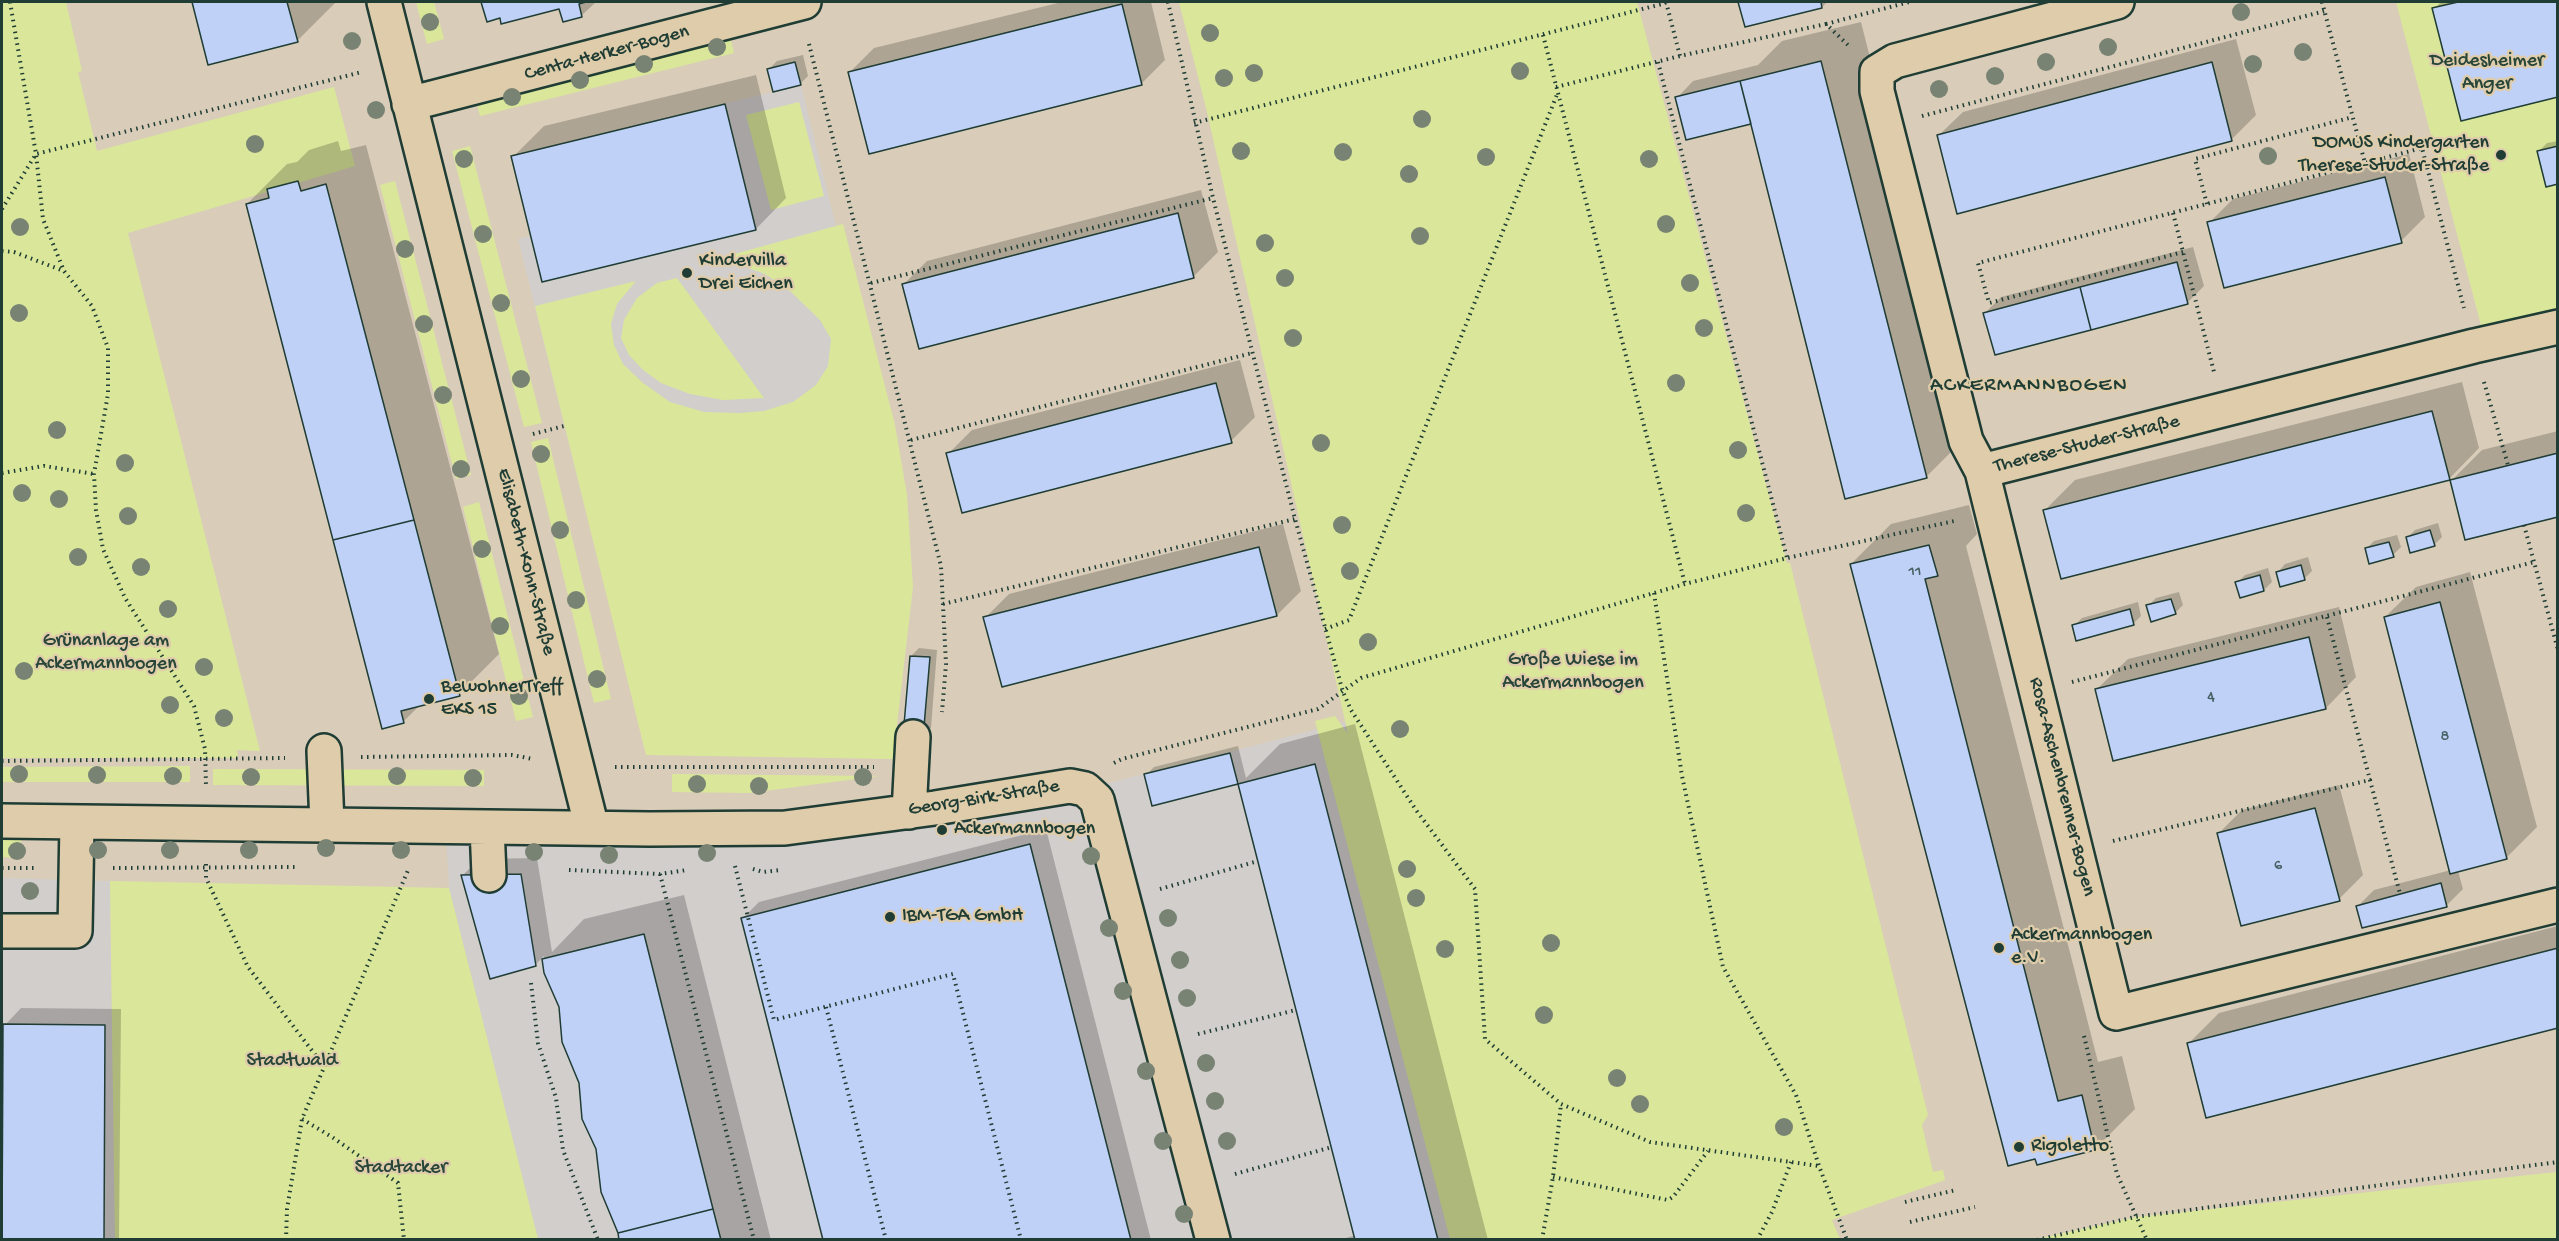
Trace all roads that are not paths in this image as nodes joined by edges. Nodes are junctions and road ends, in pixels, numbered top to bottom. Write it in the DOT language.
graph roads {
  1 [pos="384,2"];
  2 [pos="804,2"];
  3 [pos="2117,2"];
  4 [pos="409,104"];
  5 [pos="2558,327"];
  6 [pos="1982,471"];
  7 [pos="912,752"];
  8 [pos="325,755"];
  9 [pos="909,812"];
  10 [pos="2,820"];
  11 [pos="77,823"];
  12 [pos="327,824"];
  13 [pos="487,827"];
  14 [pos="592,828"];
  15 [pos="489,875"];
  16 [pos="2558,905"];
  17 [pos="2,931"];
  18 [pos="1213,1239"];
  1 -- 4 [label="street, Elisabeth-Kohn-Straße"];
  2 -- 4 [label="street, Centa-Herker-Bogen"];
  3 -- 6 [label="street, Therese-Studer-Straße"];
  4 -- 14 [label="street, Elisabeth-Kohn-Straße"];
  5 -- 6 [label="street, Therese-Studer-Straße"];
  6 -- 16 [label="street, Rosa-Aschenbrenner-Bogen"];
  7 -- 9 [label="street"];
  8 -- 12 [label="street"];
  9 -- 14 [label="street, Georg-Birk-Straße"];
  9 -- 18 [label="street, Georg-Birk-Straße"];
  10 -- 11 [label="street"];
  11 -- 12 [label="street"];
  11 -- 17 [label="street"];
  12 -- 13 [label="street"];
  13 -- 14 [label="street"];
  13 -- 15 [label="street"];
}
